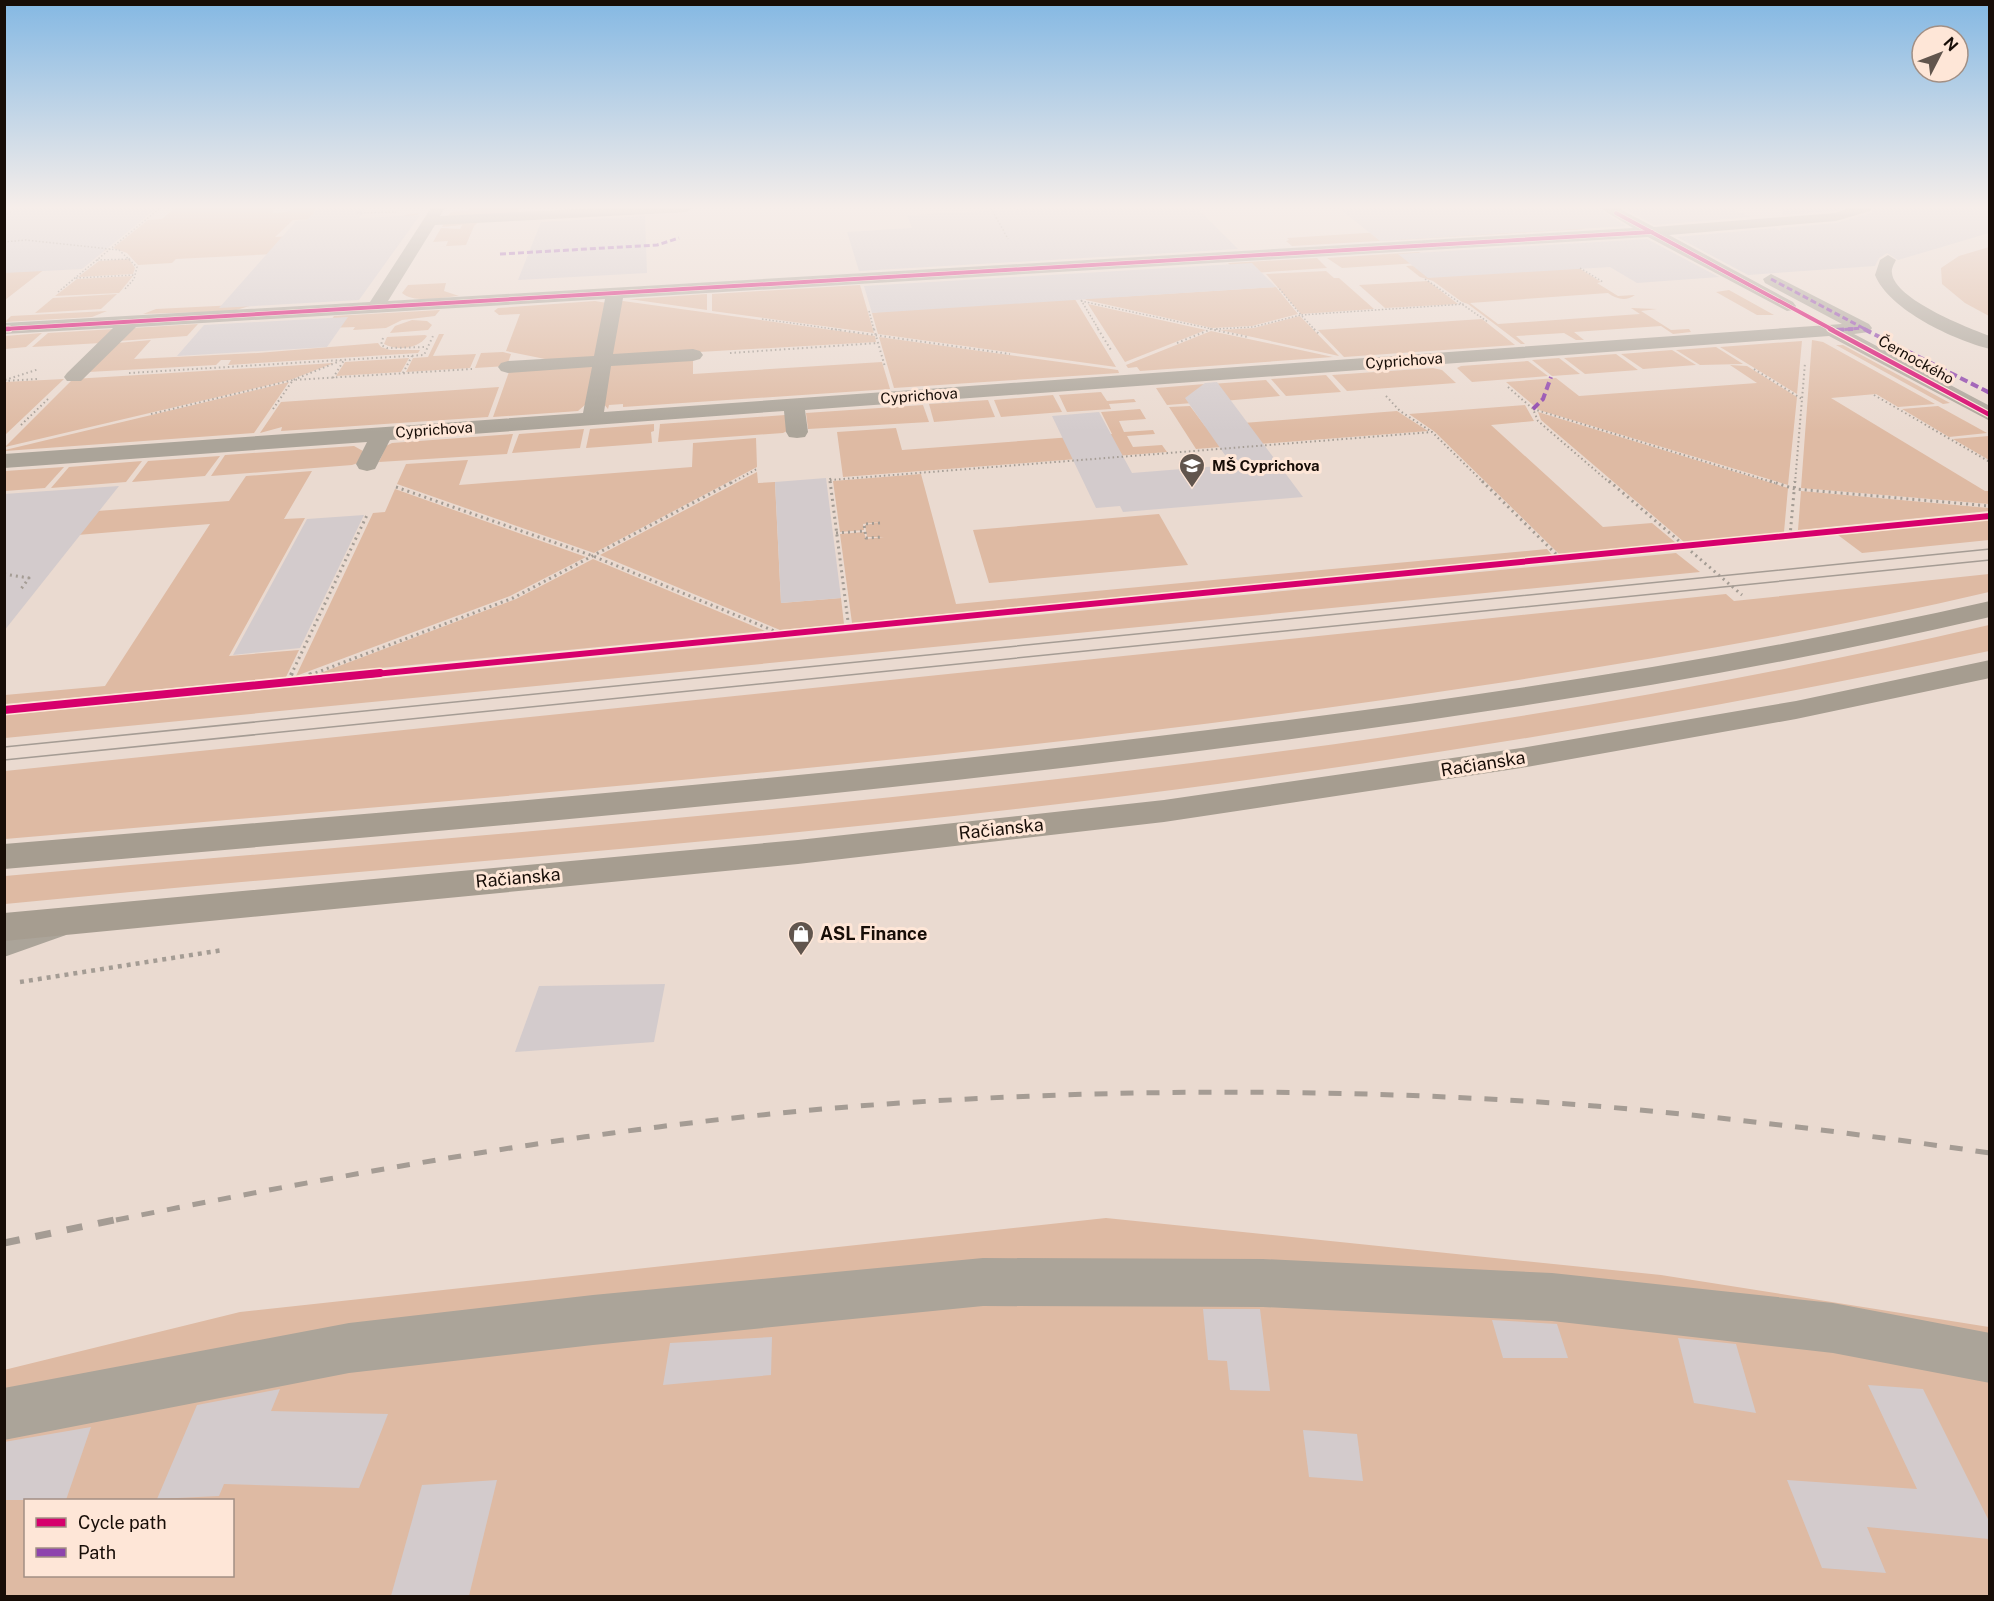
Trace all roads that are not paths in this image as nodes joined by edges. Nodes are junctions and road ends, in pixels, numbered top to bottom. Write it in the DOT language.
graph roads {
  1 [pos="391,283"];
  2 [pos="794,283"];
  3 [pos="1746,283"];
  4 [pos="1778,283"];
  5 [pos="1887,283"];
  6 [pos="615,293"];
  7 [pos="376,307"];
  8 [pos="130,322"];
  9 [pos="1863,328"];
  10 [pos="4,329"];
  11 [pos="1833,330"];
  12 [pos="1989,343"];
  13 [pos="693,355"];
  14 [pos="1437,359"];
  15 [pos="603,361"];
  16 [pos="508,367"];
  17 [pos="72,377"];
  18 [pos="1458,377"];
  19 [pos="1989,393"];
  20 [pos="794,405"];
  21 [pos="1989,415"];
  22 [pos="592,419"];
  23 [pos="797,432"];
  24 [pos="382,434"];
  25 [pos="4,461"];
  26 [pos="367,464"];
  27 [pos="1989,609"];
  28 [pos="1989,669"];
  29 [pos="4,856"];
  30 [pos="60,922"];
  31 [pos="4,927"];
  32 [pos="4,943"];
  33 [pos="1989,1358"];
  34 [pos="4,1414"];
  1 -- 7 [label="street"];
  2 -- 6 [label="street"];
  3 -- 11 [label="street, Černockého"];
  4 -- 9 [label="street"];
  5 -- 12 [label="street"];
  6 -- 7 [label="street"];
  6 -- 15 [label="street"];
  7 -- 8 [label="street"];
  8 -- 10 [label="street"];
  8 -- 17 [label="street"];
  9 -- 11 [label="street, Cyprichova"];
  9 -- 19 [label="street"];
  11 -- 14 [label="street, Cyprichova"];
  11 -- 21 [label="street, Černockého"];
  13 -- 15 [label="street"];
  14 -- 18 [label="street"];
  14 -- 20 [label="street, Cyprichova"];
  15 -- 16 [label="street"];
  15 -- 22 [label="street"];
  20 -- 22 [label="street, Cyprichova"];
  20 -- 23 [label="street"];
  22 -- 24 [label="street, Cyprichova"];
  24 -- 25 [label="street, Cyprichova"];
  24 -- 26 [label="street"];
  27 -- 29 [label="main road"];
  28 -- 30 [label="main road, Račianska"];
  30 -- 31 [label="main road, Račianska"];
  30 -- 32 [label="street"];
  33 -- 34 [label="street"];
}
